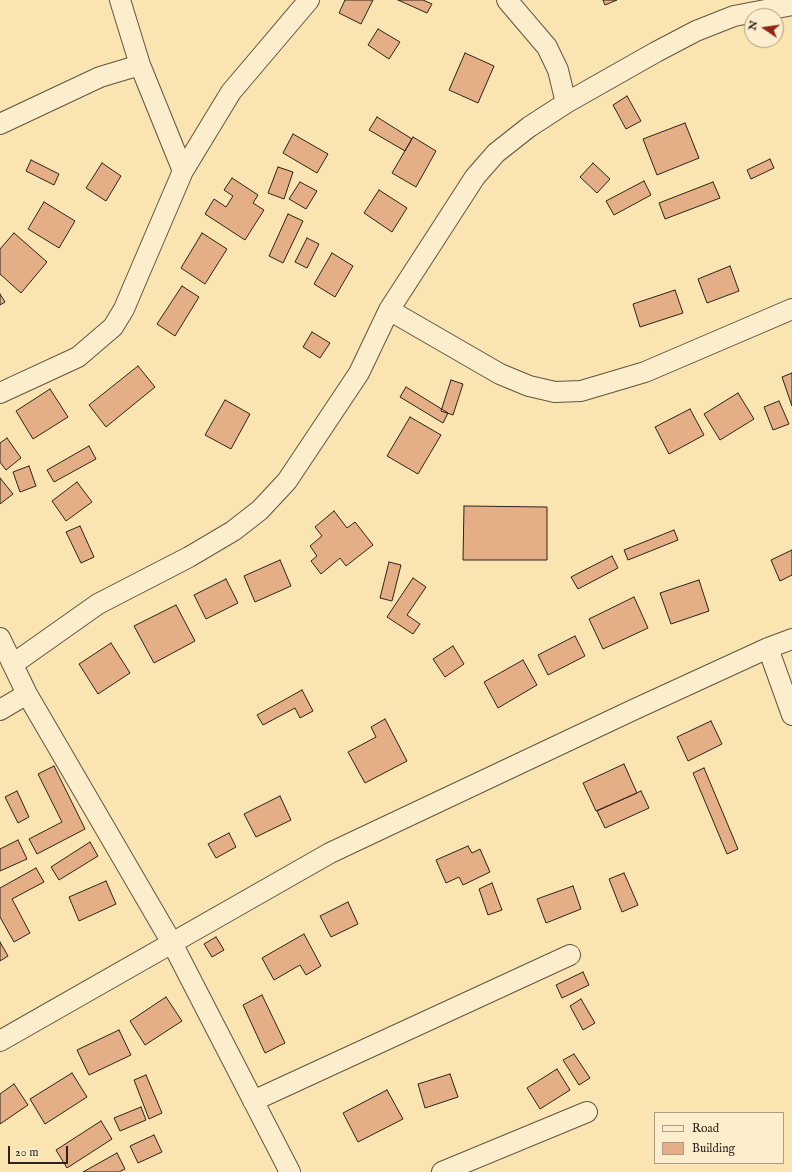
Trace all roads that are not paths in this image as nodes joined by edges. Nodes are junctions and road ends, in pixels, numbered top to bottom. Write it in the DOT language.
graph roads {
  1 [pos="120,0"];
  2 [pos="309,0"];
  3 [pos="507,0"];
  4 [pos="792,5"];
  5 [pos="140,65"];
  6 [pos="566,103"];
  7 [pos="0,124"];
  8 [pos="183,171"];
  9 [pos="389,310"];
  10 [pos="792,310"];
  11 [pos="0,393"];
  12 [pos="0,638"];
  13 [pos="792,639"];
  14 [pos="768,648"];
  15 [pos="13,664"];
  16 [pos="27,694"];
  17 [pos="0,710"];
  18 [pos="792,715"];
  19 [pos="172,943"];
  20 [pos="570,955"];
  21 [pos="0,1041"];
  22 [pos="253,1101"];
  23 [pos="587,1112"];
  24 [pos="290,1172"];
  25 [pos="442,1172"];
  1 -- 5 [label="street"];
  2 -- 8 [label="street"];
  3 -- 6 [label="street"];
  4 -- 6 [label="street"];
  5 -- 7 [label="street"];
  5 -- 8 [label="street"];
  6 -- 9 [label="street"];
  8 -- 11 [label="street"];
  9 -- 10 [label="street"];
  9 -- 15 [label="street"];
  12 -- 15 [label="street"];
  13 -- 14 [label="street"];
  14 -- 18 [label="street"];
  14 -- 19 [label="street"];
  15 -- 16 [label="street"];
  16 -- 17 [label="street"];
  16 -- 19 [label="street"];
  19 -- 21 [label="street"];
  19 -- 22 [label="street"];
  20 -- 22 [label="street"];
  22 -- 24 [label="street"];
  23 -- 25 [label="street"];
}
